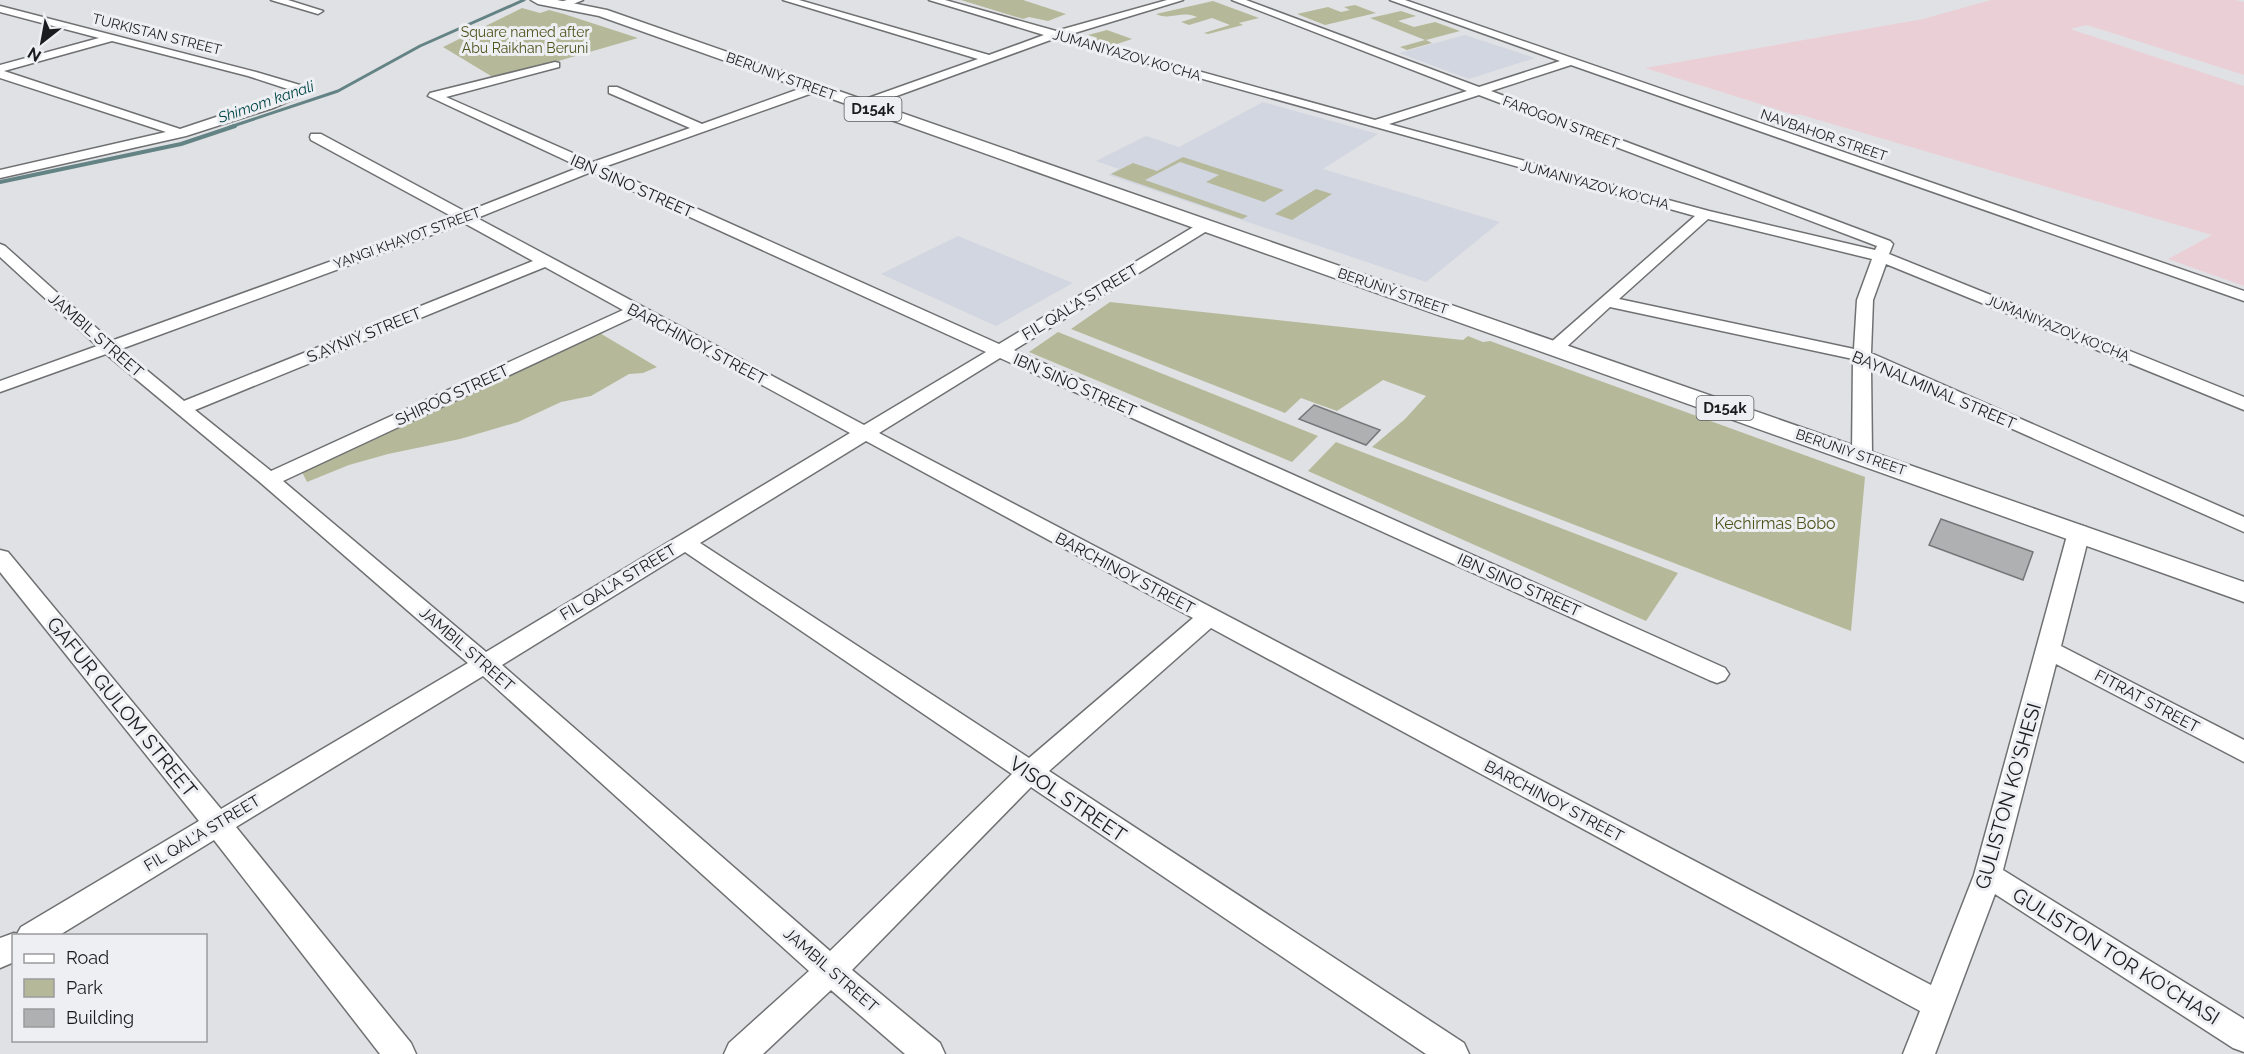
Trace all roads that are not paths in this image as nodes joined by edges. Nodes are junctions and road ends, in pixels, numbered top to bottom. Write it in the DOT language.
graph roads {
  1 [pos="276,0"];
  2 [pos="538,0"];
  3 [pos="788,0"];
  4 [pos="934,0"];
  5 [pos="1178,0"];
  6 [pos="1237,0"];
  7 [pos="1395,0"];
  8 [pos="571,2"];
  9 [pos="0,9"];
  10 [pos="318,11"];
  11 [pos="1054,35"];
  12 [pos="112,38"];
  13 [pos="992,59"];
  14 [pos="1570,62"];
  15 [pos="555,65"];
  16 [pos="0,69"];
  17 [pos="0,74"];
  18 [pos="813,88"];
  19 [pos="613,90"];
  20 [pos="1479,91"];
  21 [pos="861,105"];
  22 [pos="1376,124"];
  23 [pos="701,128"];
  24 [pos="181,133"];
  25 [pos="316,137"];
  26 [pos="0,159"];
  27 [pos="592,167"];
  28 [pos="26,168"];
  29 [pos="0,174"];
  30 [pos="1705,214"];
  31 [pos="465,218"];
  32 [pos="1205,226"];
  33 [pos="0,249"];
  34 [pos="1884,250"];
  35 [pos="546,261"];
  36 [pos="2244,296"];
  37 [pos="1608,302"];
  38 [pos="634,311"];
  39 [pos="108,347"];
  40 [pos="1555,348"];
  41 [pos="1000,351"];
  42 [pos="1862,356"];
  43 [pos="0,387"];
  44 [pos="2244,404"];
  45 [pos="183,408"];
  46 [pos="863,432"];
  47 [pos="1862,456"];
  48 [pos="269,480"];
  49 [pos="2244,525"];
  50 [pos="2079,532"];
  51 [pos="684,542"];
  52 [pos="0,557"];
  53 [pos="2244,592"];
  54 [pos="1208,618"];
  55 [pos="2049,650"];
  56 [pos="484,664"];
  57 [pos="1717,674"];
  58 [pos="2244,752"];
  59 [pos="1029,773"];
  60 [pos="217,824"];
  61 [pos="1988,875"];
  62 [pos="34,934"];
  63 [pos="831,971"];
  64 [pos="1937,1004"];
  65 [pos="2244,1037"];
  66 [pos="400,1054"];
  67 [pos="740,1054"];
  68 [pos="929,1054"];
  69 [pos="1453,1054"];
  70 [pos="1919,1054"];
  1 -- 10 [label="street"];
  2 -- 8 [label="main road, BERUNIY STREET / D154k"];
  3 -- 13 [label="street"];
  4 -- 11 [label="street, JUMANIYAZOV KO'CHA"];
  5 -- 11 [label="street"];
  6 -- 20 [label="street, FAROGON STREET"];
  7 -- 14 [label="street, NAVBAHOR STREET"];
  8 -- 18 [label="main road, BERUNIY STREET / D154k"];
  9 -- 12 [label="street, TURKISTAN STREET"];
  11 -- 13 [label="street"];
  11 -- 22 [label="street, JUMANIYAZOV KO'CHA"];
  12 -- 16 [label="street"];
  12 -- 24 [label="street, TURKISTAN STREET"];
  13 -- 21 [label="street"];
  14 -- 20 [label="street"];
  14 -- 36 [label="street, NAVBAHOR STREET"];
  15 -- 27 [label="street, IBN SINO STREET"];
  17 -- 24 [label="street"];
  18 -- 21 [label="main road, BERUNIY STREET / D154k"];
  18 -- 23 [label="street, YANGI KHAYOT STREET"];
  19 -- 23 [label="street"];
  20 -- 22 [label="street"];
  20 -- 34 [label="street, FAROGON STREET"];
  21 -- 32 [label="main road, BERUNIY STREET / D154k"];
  22 -- 30 [label="street, JUMANIYAZOV KO'CHA"];
  23 -- 27 [label="street, YANGI KHAYOT STREET"];
  24 -- 28 [label="street"];
  25 -- 31 [label="street, BARCHINOY STREET"];
  26 -- 28 [label="street"];
  27 -- 31 [label="street, YANGI KHAYOT STREET"];
  27 -- 41 [label="street, IBN SINO STREET"];
  28 -- 29 [label="street"];
  30 -- 34 [label="street, JUMANIYAZOV KO'CHA"];
  30 -- 37 [label="street"];
  31 -- 35 [label="street, BARCHINOY STREET"];
  31 -- 39 [label="street, YANGI KHAYOT STREET"];
  32 -- 40 [label="main road, BERUNIY STREET / D154k"];
  32 -- 41 [label="street, FIL QAL'A STREET"];
  33 -- 39 [label="street, JAMBIL STREET"];
  34 -- 42 [label="street"];
  34 -- 44 [label="street, JUMANIYAZOV KO'CHA"];
  35 -- 38 [label="street, BARCHINOY STREET"];
  35 -- 45 [label="street, S.AYNIY STREET"];
  37 -- 40 [label="street"];
  37 -- 42 [label="street, BAYNALMINAL STREET"];
  38 -- 46 [label="street, BARCHINOY STREET"];
  38 -- 48 [label="street, SHIROQ STREET"];
  39 -- 43 [label="street, YANGI KHAYOT STREET"];
  39 -- 45 [label="street, JAMBIL STREET"];
  40 -- 47 [label="main road, BERUNIY STREET / D154k"];
  41 -- 46 [label="street, FIL QAL'A STREET"];
  41 -- 57 [label="street, IBN SINO STREET"];
  42 -- 47 [label="street"];
  42 -- 49 [label="street, BAYNALMINAL STREET"];
  45 -- 48 [label="street, JAMBIL STREET"];
  46 -- 51 [label="street, FIL QAL'A STREET"];
  46 -- 54 [label="street, BARCHINOY STREET"];
  47 -- 50 [label="main road, BERUNIY STREET / D154k"];
  48 -- 56 [label="street, JAMBIL STREET"];
  50 -- 53 [label="main road, BERUNIY STREET / D154k"];
  50 -- 55 [label="street, GULISTON KO'SHESI"];
  51 -- 56 [label="street, FIL QAL'A STREET"];
  51 -- 59 [label="street, VISOL STREET"];
  52 -- 60 [label="street, GAFUR GULOM STREET"];
  54 -- 59 [label="street"];
  54 -- 64 [label="street, BARCHINOY STREET"];
  55 -- 58 [label="street, FITRAT STREET"];
  55 -- 61 [label="street, GULISTON KO'SHESI"];
  56 -- 60 [label="street, FIL QAL'A STREET"];
  56 -- 63 [label="street, JAMBIL STREET"];
  59 -- 63 [label="street"];
  59 -- 69 [label="street, VISOL STREET"];
  60 -- 62 [label="street, FIL QAL'A STREET"];
  60 -- 66 [label="street, GAFUR GULOM STREET"];
  61 -- 64 [label="street, GULISTON KO'SHESI"];
  61 -- 65 [label="street, GULISTON TOR KO'CHASI"];
  63 -- 67 [label="street"];
  63 -- 68 [label="street, JAMBIL STREET"];
  64 -- 70 [label="street, GULISTON KO'SHESI"];
}
